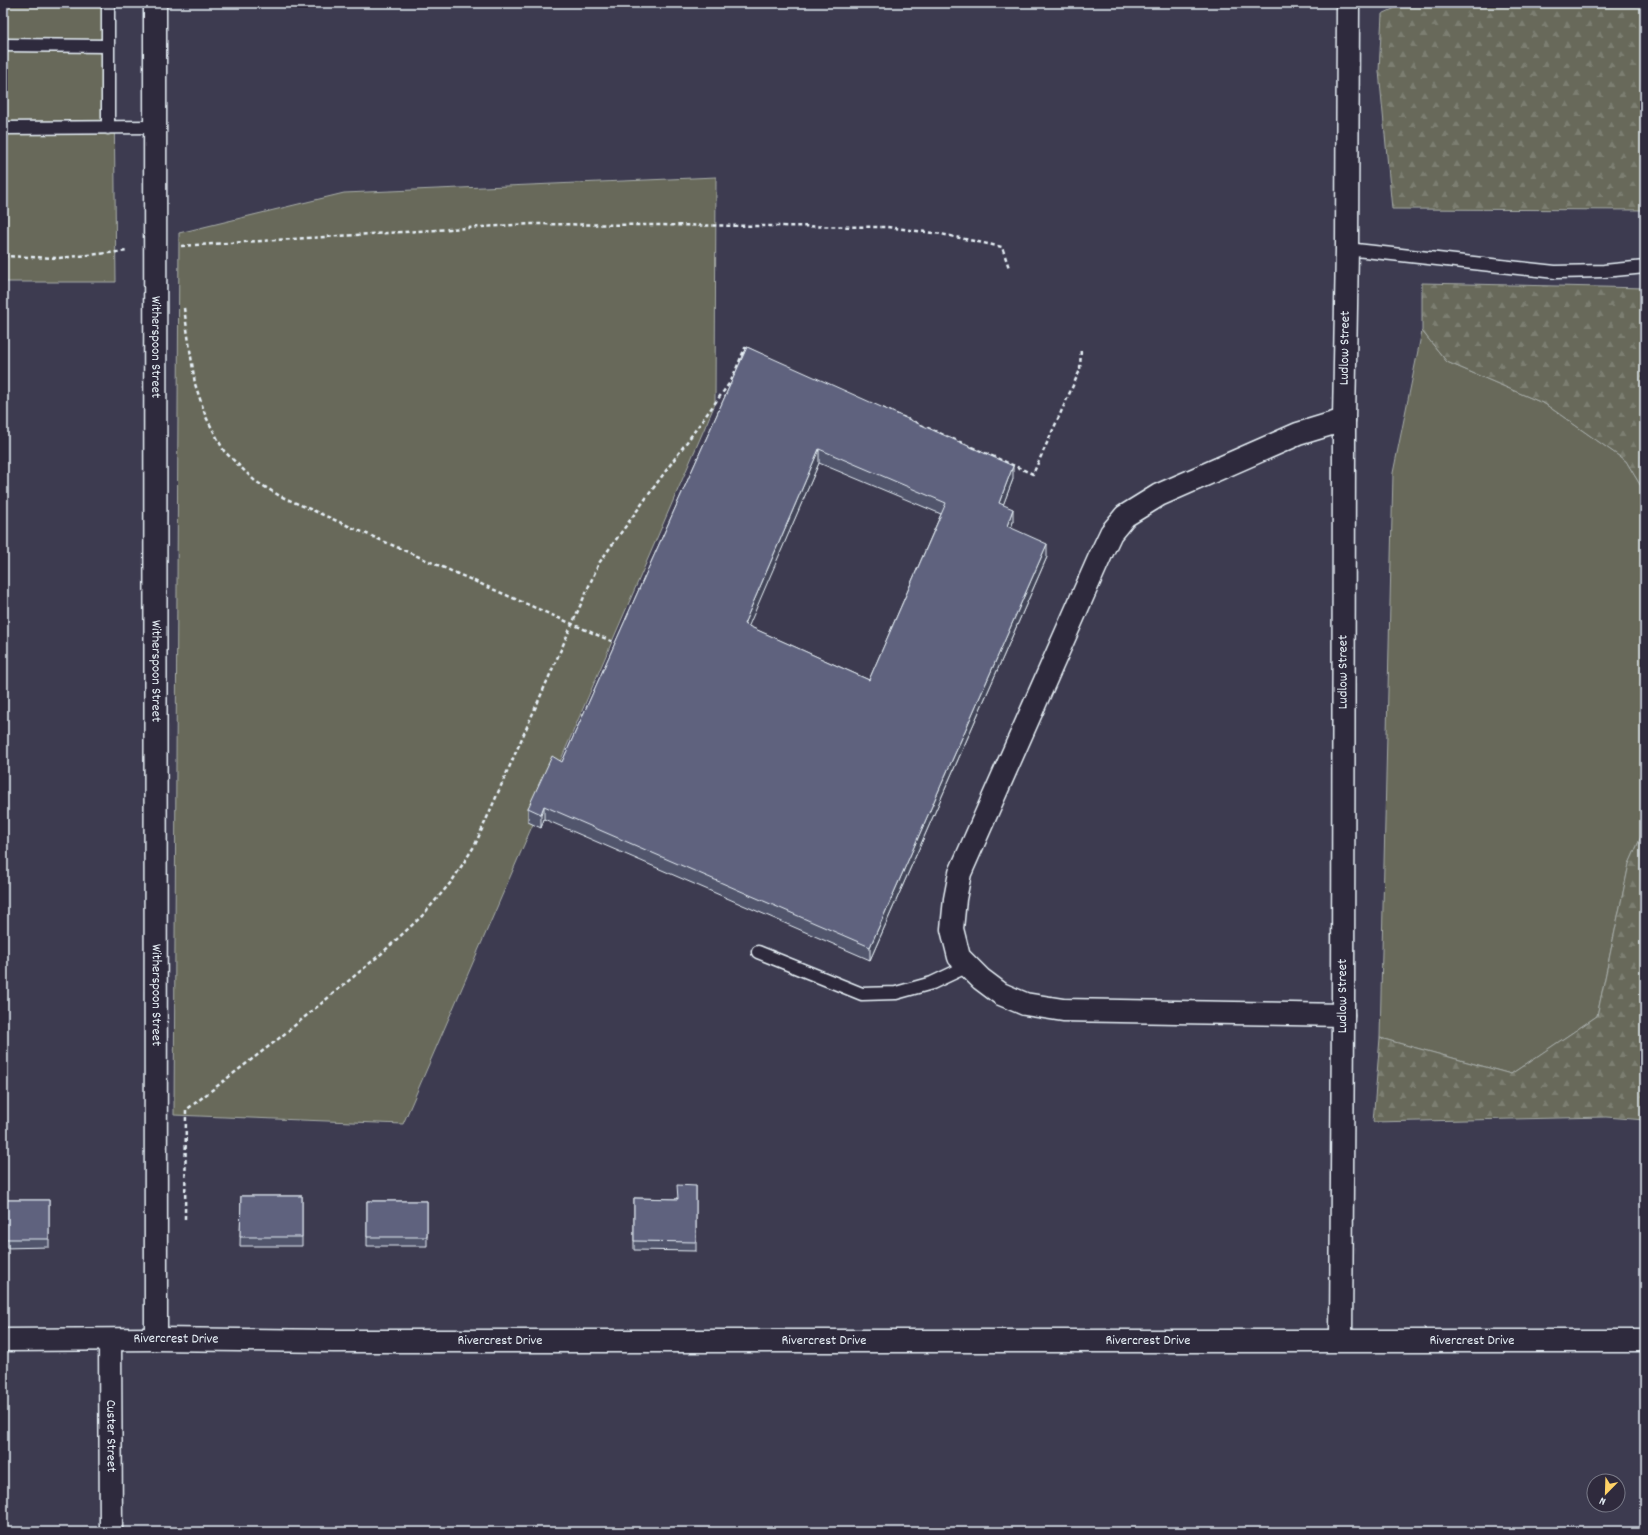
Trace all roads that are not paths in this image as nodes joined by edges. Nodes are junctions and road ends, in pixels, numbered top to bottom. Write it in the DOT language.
graph roads {
  1 [pos="108,3"];
  2 [pos="155,3"];
  3 [pos="1348,3"];
  4 [pos="3,45"];
  5 [pos="108,46"];
  6 [pos="155,127"];
  7 [pos="3,128"];
  8 [pos="108,128"];
  9 [pos="1347,249"];
  10 [pos="1645,267"];
  11 [pos="1344,420"];
  12 [pos="758,952"];
  13 [pos="968,966"];
  14 [pos="1343,1014"];
  15 [pos="156,1339"];
  16 [pos="3,1340"];
  17 [pos="110,1340"];
  18 [pos="1341,1340"];
  19 [pos="1645,1341"];
  20 [pos="111,1532"];
  1 -- 5 [label="lane"];
  2 -- 6 [label="street, Witherspoon Street"];
  3 -- 9 [label="street, Ludlow Street"];
  4 -- 5 [label="lane"];
  5 -- 8 [label="lane"];
  6 -- 8 [label="lane"];
  6 -- 15 [label="street, Witherspoon Street"];
  7 -- 8 [label="lane"];
  9 -- 10 [label="lane"];
  9 -- 11 [label="street, Ludlow Street"];
  11 -- 13 [label="street"];
  11 -- 14 [label="street, Ludlow Street"];
  12 -- 13 [label="lane"];
  13 -- 14 [label="street"];
  14 -- 18 [label="street, Ludlow Street"];
  15 -- 17 [label="street, Rivercrest Drive"];
  15 -- 18 [label="street, Rivercrest Drive"];
  16 -- 17 [label="street, Rivercrest Drive"];
  17 -- 20 [label="street, Custer Street"];
  18 -- 19 [label="street, Rivercrest Drive"];
}
